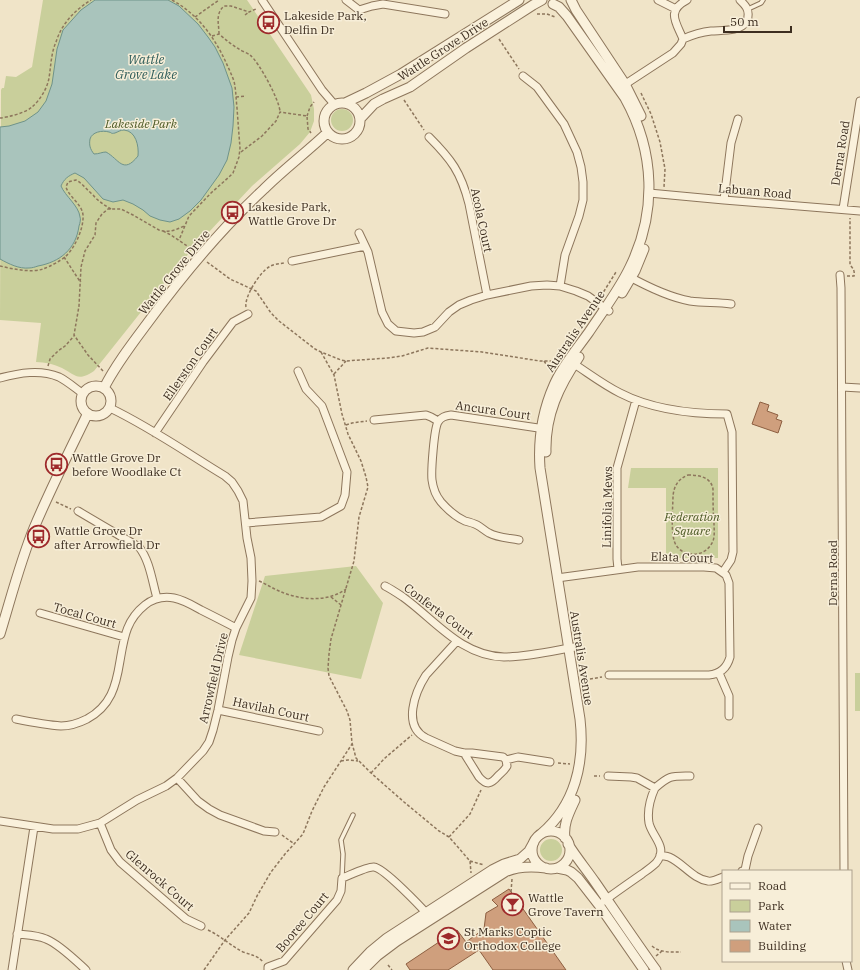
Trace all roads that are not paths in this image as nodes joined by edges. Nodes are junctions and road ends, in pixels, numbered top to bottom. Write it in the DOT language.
graph roads {
  1 [pos="262,0"];
  2 [pos="346,0"];
  3 [pos="519,0"];
  4 [pos="542,0"];
  5 [pos="565,0"];
  6 [pos="571,0"];
  7 [pos="658,0"];
  8 [pos="687,0"];
  9 [pos="740,0"];
  10 [pos="763,0"];
  11 [pos="553,4"];
  12 [pos="676,9"];
  13 [pos="748,9"];
  14 [pos="445,14"];
  15 [pos="684,39"];
  16 [pos="523,76"];
  17 [pos="622,86"];
  18 [pos="860,101"];
  19 [pos="345,103"];
  20 [pos="334,104"];
  21 [pos="360,119"];
  22 [pos="738,119"];
  23 [pos="328,132"];
  24 [pos="429,137"];
  25 [pos="652,193"];
  26 [pos="724,200"];
  27 [pos="846,209"];
  28 [pos="860,210"];
  29 [pos="359,233"];
  30 [pos="365,246"];
  31 [pos="292,261"];
  32 [pos="840,275"];
  33 [pos="629,276"];
  34 [pos="560,286"];
  35 [pos="487,295"];
  36 [pos="730,304"];
  37 [pos="604,307"];
  38 [pos="248,314"];
  39 [pos="572,362"];
  40 [pos="298,371"];
  41 [pos="0,378"];
  42 [pos="842,387"];
  43 [pos="104,388"];
  44 [pos="860,388"];
  45 [pos="82,393"];
  46 [pos="636,400"];
  47 [pos="110,408"];
  48 [pos="87,415"];
  49 [pos="374,420"];
  50 [pos="438,421"];
  51 [pos="544,428"];
  52 [pos="155,433"];
  53 [pos="78,511"];
  54 [pos="246,523"];
  55 [pos="519,540"];
  56 [pos="618,570"];
  57 [pos="723,572"];
  58 [pos="560,578"];
  59 [pos="385,586"];
  60 [pos="157,598"];
  61 [pos="40,613"];
  62 [pos="236,628"];
  63 [pos="0,634"];
  64 [pos="124,638"];
  65 [pos="457,641"];
  66 [pos="572,648"];
  67 [pos="718,673"];
  68 [pos="609,675"];
  69 [pos="218,710"];
  70 [pos="729,716"];
  71 [pos="16,719"];
  72 [pos="319,731"];
  73 [pos="464,753"];
  74 [pos="506,760"];
  75 [pos="550,762"];
  76 [pos="608,776"];
  77 [pos="690,776"];
  78 [pos="178,778"];
  79 [pos="655,788"];
  80 [pos="353,815"];
  81 [pos="0,821"];
  82 [pos="100,823"];
  83 [pos="34,827"];
  84 [pos="758,828"];
  85 [pos="275,832"];
  86 [pos="541,834"];
  87 [pos="567,841"];
  88 [pos="534,842"];
  89 [pos="660,856"];
  90 [pos="546,868"];
  91 [pos="557,868"];
  92 [pos="745,870"];
  93 [pos="844,870"];
  94 [pos="722,877"];
  95 [pos="342,878"];
  96 [pos="606,899"];
  97 [pos="599,904"];
  98 [pos="429,916"];
  99 [pos="201,926"];
  100 [pos="17,934"];
  101 [pos="635,941"];
  102 [pos="268,969"];
  103 [pos="12,970"];
  104 [pos="86,970"];
  105 [pos="353,970"];
  106 [pos="363,970"];
  107 [pos="644,970"];
  108 [pos="651,970"];
  109 [pos="656,970"];
  1 -- 20 [label="street"];
  2 -- 14 [label="street"];
  3 -- 19 [label="street, Wattle Grove Drive"];
  4 -- 11 [label="street, Australis Avenue"];
  4 -- 21 [label="street, Wattle Grove Drive"];
  5 -- 11 [label="street"];
  6 -- 17 [label="street, Australis Avenue"];
  7 -- 12 [label="street"];
  8 -- 12 [label="street"];
  9 -- 13 [label="street"];
  10 -- 13 [label="lane"];
  11 -- 17 [label="street, Australis Avenue"];
  12 -- 15 [label="street"];
  13 -- 15 [label="street"];
  15 -- 17 [label="street"];
  16 -- 34 [label="street"];
  17 -- 25 [label="street, Australis Avenue"];
  18 -- 27 [label="street, Derna Road"];
  19 -- 20 [label="street"];
  19 -- 21 [label="street"];
  20 -- 23 [label="street"];
  21 -- 23 [label="street"];
  22 -- 26 [label="street"];
  23 -- 43 [label="street, Wattle Grove Drive"];
  24 -- 35 [label="street, Acola Court"];
  25 -- 26 [label="street, Labuan Road"];
  25 -- 33 [label="street, Australis Avenue"];
  26 -- 27 [label="street, Labuan Road"];
  27 -- 28 [label="street, Labuan Road"];
  29 -- 30 [label="street"];
  30 -- 31 [label="street"];
  30 -- 35 [label="street"];
  32 -- 42 [label="street, Derna Road"];
  33 -- 36 [label="street"];
  33 -- 37 [label="street, Australis Avenue"];
  34 -- 35 [label="street"];
  34 -- 37 [label="street"];
  37 -- 39 [label="street, Australis Avenue"];
  38 -- 52 [label="street, Ellerston Court"];
  39 -- 46 [label="street"];
  39 -- 51 [label="street, Australis Avenue"];
  40 -- 54 [label="street"];
  41 -- 45 [label="street"];
  42 -- 44 [label="street"];
  42 -- 93 [label="street, Derna Road"];
  43 -- 45 [label="street"];
  43 -- 47 [label="street"];
  45 -- 48 [label="street"];
  46 -- 56 [label="street, Linifolia Mews"];
  46 -- 57 [label="street"];
  47 -- 48 [label="street"];
  47 -- 52 [label="street, Arrowfield Drive"];
  48 -- 63 [label="street"];
  49 -- 50 [label="street"];
  50 -- 51 [label="street, Ancura Court"];
  50 -- 55 [label="street"];
  51 -- 58 [label="street, Australis Avenue"];
  52 -- 54 [label="street, Arrowfield Drive"];
  53 -- 60 [label="street"];
  54 -- 62 [label="street, Arrowfield Drive"];
  56 -- 57 [label="street, Elata Court"];
  56 -- 58 [label="street, Elata Court"];
  57 -- 67 [label="street, Elata Court"];
  58 -- 66 [label="street, Australis Avenue"];
  59 -- 65 [label="street, Conferta Court"];
  60 -- 62 [label="street"];
  60 -- 64 [label="street"];
  61 -- 64 [label="street, Tocal Court"];
  62 -- 69 [label="street, Arrowfield Drive"];
  64 -- 71 [label="street"];
  65 -- 66 [label="street, Conferta Court"];
  65 -- 73 [label="street"];
  66 -- 86 [label="street, Australis Avenue"];
  66 -- 87 [label="street, Australis Avenue"];
  67 -- 68 [label="street"];
  67 -- 70 [label="street"];
  69 -- 72 [label="street, Havilah Court"];
  69 -- 78 [label="street, Arrowfield Drive"];
  73 -- 74 [label="street"];
  73 -- 74 [label="street"];
  74 -- 75 [label="street"];
  76 -- 79 [label="street"];
  77 -- 79 [label="street"];
  78 -- 82 [label="street, Arrowfield Drive"];
  78 -- 85 [label="street"];
  79 -- 89 [label="street"];
  80 -- 95 [label="lane"];
  81 -- 83 [label="street, Arrowfield Drive"];
  82 -- 83 [label="street, Arrowfield Drive"];
  82 -- 99 [label="street, Glenrock Court"];
  83 -- 100 [label="street"];
  84 -- 92 [label="street"];
  86 -- 87 [label="street"];
  86 -- 88 [label="street"];
  87 -- 91 [label="street"];
  87 -- 96 [label="street"];
  88 -- 90 [label="street"];
  88 -- 98 [label="street"];
  89 -- 94 [label="street"];
  89 -- 96 [label="street"];
  90 -- 91 [label="street"];
  90 -- 98 [label="street"];
  91 -- 97 [label="street"];
  95 -- 98 [label="street"];
  95 -- 102 [label="street, Booree Court"];
  96 -- 97 [label="street"];
  96 -- 101 [label="street"];
  97 -- 107 [label="street"];
  98 -- 105 [label="street"];
  98 -- 106 [label="street"];
  100 -- 103 [label="street"];
  100 -- 104 [label="street"];
  101 -- 108 [label="street"];
  101 -- 109 [label="street"];
}
